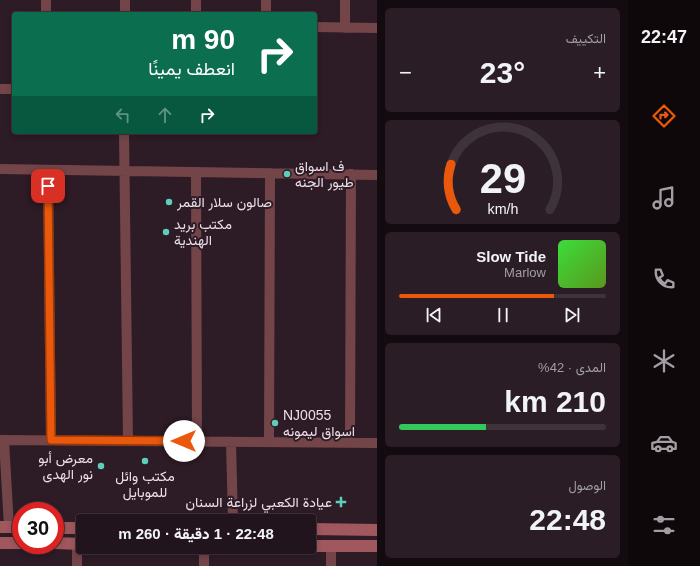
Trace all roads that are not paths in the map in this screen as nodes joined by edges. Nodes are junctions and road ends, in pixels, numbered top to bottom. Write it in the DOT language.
graph roads {
  1 [pos="46,0"];
  2 [pos="125,0"];
  3 [pos="196,0"];
  4 [pos="266,0"];
  5 [pos="345,0"];
  6 [pos="46,12"];
  7 [pos="125,12"];
  8 [pos="196,12"];
  9 [pos="266,12"];
  10 [pos="317,27"];
  11 [pos="345,28"];
  12 [pos="377,28"];
  13 [pos="0,89"];
  14 [pos="12,89"];
  15 [pos="124,134"];
  16 [pos="0,169"];
  17 [pos="48,170"];
  18 [pos="124,171"];
  19 [pos="196,172"];
  20 [pos="270,173"];
  21 [pos="351,174"];
  22 [pos="377,175"];
  23 [pos="2,440"];
  24 [pos="51,440"];
  25 [pos="128,441"];
  26 [pos="198,441"];
  27 [pos="231,442"];
  28 [pos="269,442"];
  29 [pos="350,442"];
  30 [pos="377,443"];
  31 [pos="233,514"];
  32 [pos="4,527"];
  33 [pos="64,528"];
  34 [pos="76,528"];
  35 [pos="316,529"];
  36 [pos="377,530"];
  37 [pos="0,543"];
  38 [pos="12,543"];
  39 [pos="64,543"];
  40 [pos="76,544"];
  41 [pos="316,546"];
  42 [pos="331,546"];
  43 [pos="377,546"];
  44 [pos="79,554"];
  45 [pos="204,554"];
  46 [pos="77,566"];
  47 [pos="204,566"];
  48 [pos="331,566"];
  1 -- 6 [label="street"];
  2 -- 7 [label="street"];
  3 -- 8 [label="street"];
  4 -- 9 [label="street"];
  5 -- 11 [label="street"];
  10 -- 11 [label="street"];
  11 -- 12 [label="street"];
  13 -- 14 [label="street"];
  15 -- 18 [label="street"];
  16 -- 17 [label="street"];
  17 -- 18 [label="street"];
  17 -- 24 [label="street"];
  18 -- 19 [label="street"];
  18 -- 25 [label="street"];
  19 -- 20 [label="street"];
  19 -- 26 [label="street"];
  20 -- 21 [label="street"];
  20 -- 28 [label="street"];
  21 -- 22 [label="street"];
  21 -- 29 [label="street"];
  23 -- 24 [label="street"];
  23 -- 32 [label="street"];
  24 -- 25 [label="street"];
  25 -- 26 [label="street"];
  26 -- 27 [label="street"];
  27 -- 28 [label="street"];
  27 -- 31 [label="street"];
  28 -- 29 [label="street"];
  29 -- 30 [label="street"];
  33 -- 34 [label="main road"];
  35 -- 36 [label="main road"];
  37 -- 38 [label="main road"];
  39 -- 40 [label="main road"];
  41 -- 42 [label="main road"];
  42 -- 43 [label="main road"];
  42 -- 48 [label="street"];
  44 -- 46 [label="street"];
  45 -- 47 [label="street"];
}
